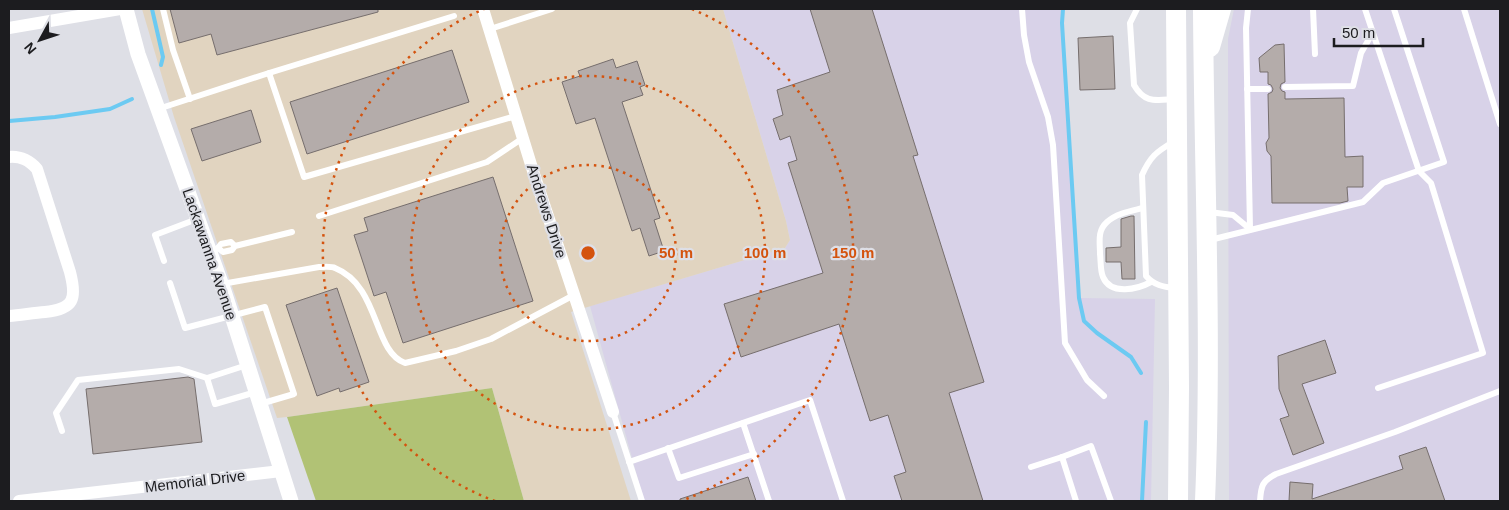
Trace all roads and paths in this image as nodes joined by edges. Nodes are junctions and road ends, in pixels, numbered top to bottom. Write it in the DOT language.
graph roads {
  1 [pos="120,9"];
  2 [pos="126,9"];
  3 [pos="163,9"];
  4 [pos="483,9"];
  5 [pos="552,9"];
  6 [pos="1022,9"];
  7 [pos="1137,9"];
  8 [pos="1176,9"];
  9 [pos="1203,9"];
  10 [pos="1221,9"];
  11 [pos="1248,9"];
  12 [pos="1313,9"];
  13 [pos="1365,9"];
  14 [pos="1394,9"];
  15 [pos="1464,9"];
  16 [pos="454,16"];
  17 [pos="9,28"];
  18 [pos="490,29"];
  19 [pos="1373,32"];
  20 [pos="1315,54"];
  21 [pos="1204,68"];
  22 [pos="269,72"];
  23 [pos="1285,87"];
  24 [pos="1247,88"];
  25 [pos="1268,89"];
  26 [pos="190,98"];
  27 [pos="1176,99"];
  28 [pos="158,109"];
  29 [pos="516,116"];
  30 [pos="1500,124"];
  31 [pos="523,138"];
  32 [pos="1176,140"];
  33 [pos="9,157"];
  34 [pos="1419,171"];
  35 [pos="1143,208"];
  36 [pos="1206,211"];
  37 [pos="319,216"];
  38 [pos="198,219"];
  39 [pos="1250,229"];
  40 [pos="292,232"];
  41 [pos="1206,240"];
  42 [pos="214,250"];
  43 [pos="164,261"];
  44 [pos="170,282"];
  45 [pos="1151,282"];
  46 [pos="222,284"];
  47 [pos="1178,288"];
  48 [pos="574,295"];
  49 [pos="232,315"];
  50 [pos="9,316"];
  51 [pos="248,365"];
  52 [pos="207,378"];
  53 [pos="1378,388"];
  54 [pos="1500,392"];
  55 [pos="1104,396"];
  56 [pos="258,398"];
  57 [pos="613,412"];
  58 [pos="743,423"];
  59 [pos="62,431"];
  60 [pos="668,448"];
  61 [pos="754,454"];
  62 [pos="1062,456"];
  63 [pos="629,462"];
  64 [pos="1031,467"];
  65 [pos="281,471"];
  66 [pos="19,501"];
  67 [pos="291,501"];
  68 [pos="642,501"];
  69 [pos="769,501"];
  70 [pos="844,501"];
  71 [pos="1076,501"];
  72 [pos="1110,501"];
  73 [pos="1178,501"];
  74 [pos="1205,501"];
  75 [pos="1260,501"];
  1 -- 17 [label="street"];
  2 -- 28 [label="street, Lackawanna Avenue"];
  3 -- 26 [label="lane"];
  4 -- 18 [label="street, Andrews Drive"];
  5 -- 18 [label="lane"];
  6 -- 55 [label="lane"];
  7 -- 27 [label="lane"];
  8 -- 27 [label="highway"];
  9 -- 21 [label="highway"];
  10 -- 21 [label="highway"];
  11 -- 24 [label="lane"];
  12 -- 20 [label="lane"];
  13 -- 19 [label="lane"];
  14 -- 34 [label="lane"];
  15 -- 30 [label="lane"];
  16 -- 22 [label="lane"];
  18 -- 29 [label="street, Andrews Drive"];
  19 -- 23 [label="lane"];
  19 -- 34 [label="lane"];
  21 -- 36 [label="highway"];
  22 -- 26 [label="lane"];
  22 -- 29 [label="lane"];
  24 -- 25 [label="lane"];
  24 -- 39 [label="lane"];
  26 -- 28 [label="lane"];
  27 -- 32 [label="highway"];
  28 -- 38 [label="street, Lackawanna Avenue"];
  29 -- 31 [label="street, Andrews Drive"];
  31 -- 37 [label="lane"];
  31 -- 48 [label="street, Andrews Drive"];
  32 -- 35 [label="lane"];
  32 -- 47 [label="highway"];
  33 -- 50 [label="street"];
  34 -- 39 [label="lane"];
  34 -- 53 [label="lane"];
  35 -- 45 [label="lane"];
  35 -- 45 [label="lane"];
  36 -- 39 [label="lane"];
  36 -- 41 [label="highway"];
  38 -- 42 [label="street, Lackawanna Avenue"];
  38 -- 43 [label="lane"];
  39 -- 41 [label="lane"];
  40 -- 42 [label="lane"];
  41 -- 74 [label="highway"];
  42 -- 46 [label="street, Lackawanna Avenue"];
  44 -- 49 [label="lane"];
  45 -- 47 [label="lane"];
  46 -- 48 [label="lane"];
  46 -- 49 [label="street, Lackawanna Avenue"];
  47 -- 73 [label="highway"];
  48 -- 57 [label="street, Andrews Drive"];
  49 -- 51 [label="street, Lackawanna Avenue"];
  49 -- 56 [label="lane"];
  51 -- 52 [label="lane"];
  51 -- 56 [label="street, Lackawanna Avenue"];
  52 -- 56 [label="lane"];
  52 -- 59 [label="lane"];
  54 -- 75 [label="lane"];
  56 -- 65 [label="street, Lackawanna Avenue"];
  57 -- 63 [label="lane"];
  58 -- 60 [label="lane"];
  58 -- 61 [label="lane"];
  58 -- 70 [label="lane"];
  60 -- 61 [label="lane"];
  60 -- 63 [label="lane"];
  61 -- 69 [label="lane"];
  62 -- 64 [label="lane"];
  62 -- 71 [label="lane"];
  62 -- 72 [label="lane"];
  63 -- 68 [label="lane"];
  65 -- 66 [label="street, Memorial Drive"];
  65 -- 67 [label="street, Lackawanna Avenue"];
}
